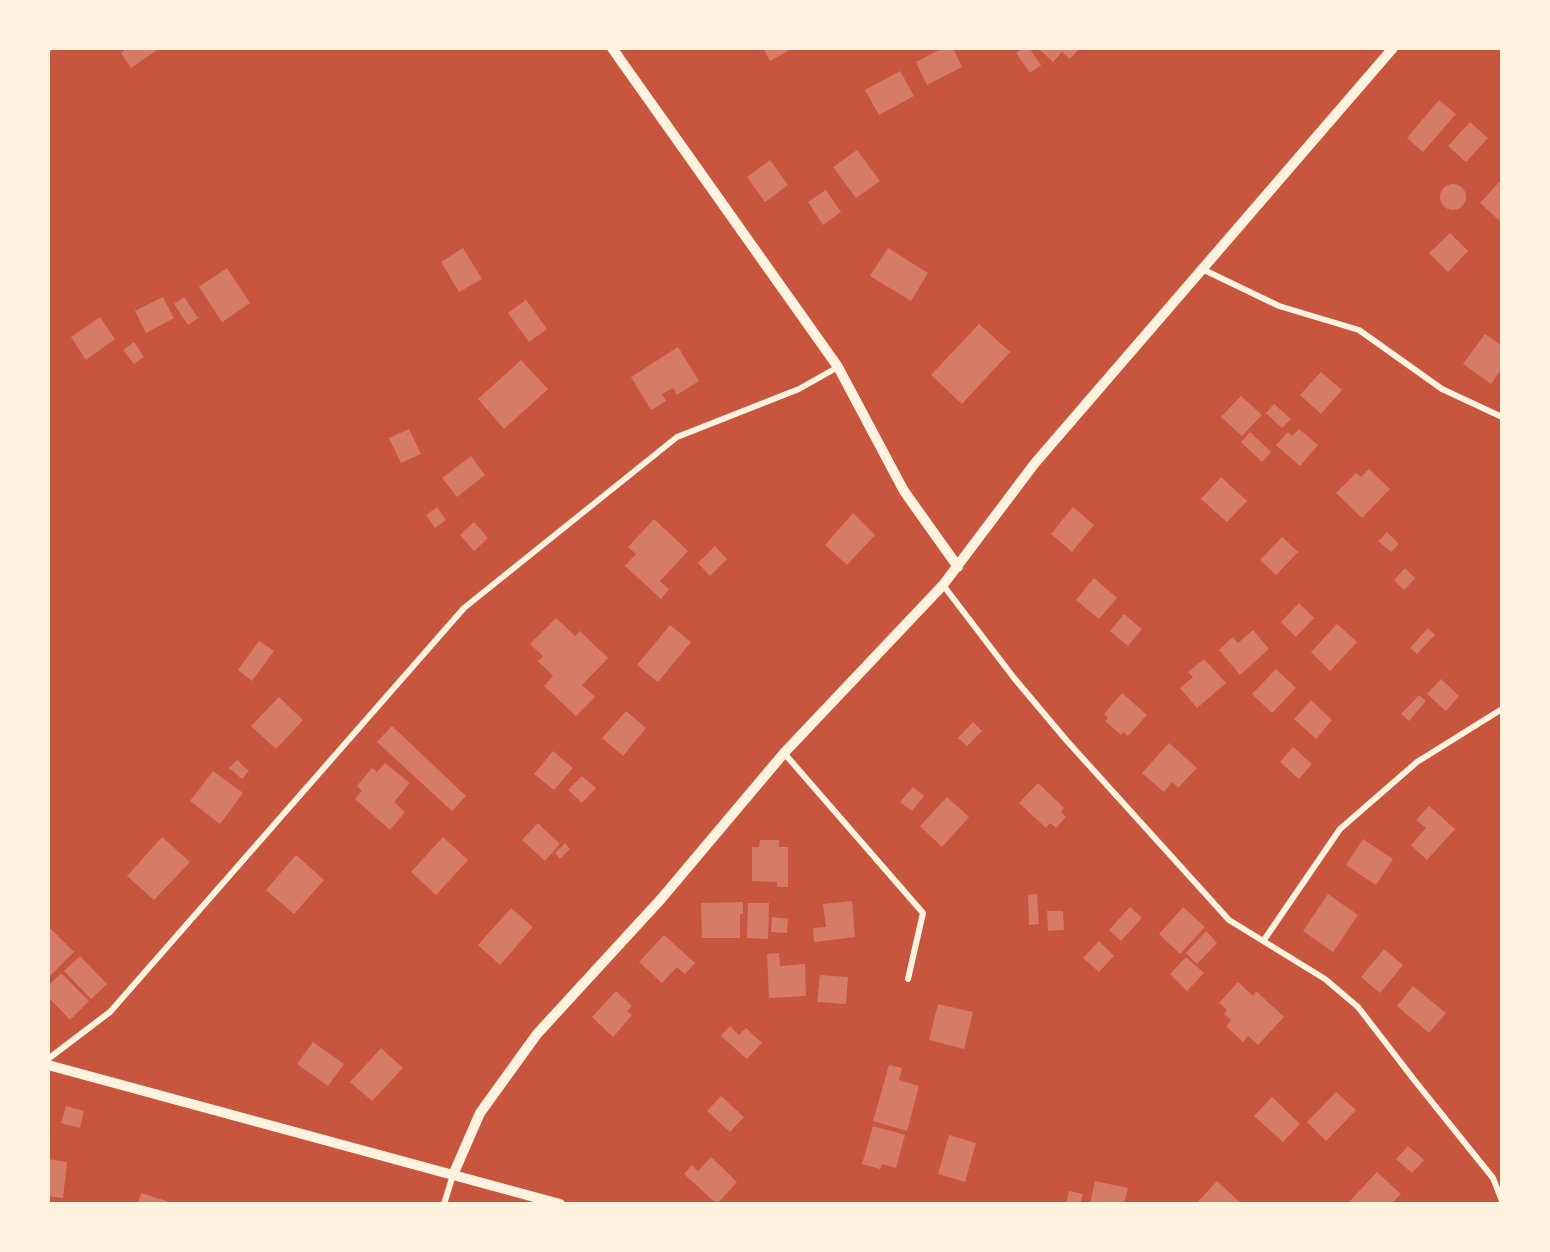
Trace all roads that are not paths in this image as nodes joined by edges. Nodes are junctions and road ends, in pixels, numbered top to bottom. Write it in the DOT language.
graph roads {
  1 [pos="612,48"];
  2 [pos="1393,48"];
  3 [pos="1202,269"];
  4 [pos="838,367"];
  5 [pos="1502,417"];
  6 [pos="958,567"];
  7 [pos="943,585"];
  8 [pos="1502,710"];
  9 [pos="784,753"];
  10 [pos="1264,940"];
  11 [pos="908,979"];
  12 [pos="48,1059"];
  13 [pos="48,1065"];
  14 [pos="453,1175"];
  15 [pos="1502,1201"];
  16 [pos="444,1204"];
  17 [pos="560,1204"];
  1 -- 4 [label="street"];
  2 -- 3 [label="street"];
  3 -- 5 [label="street"];
  3 -- 6 [label="street"];
  4 -- 6 [label="street"];
  4 -- 12 [label="street"];
  6 -- 7 [label="street"];
  7 -- 9 [label="street"];
  7 -- 10 [label="street"];
  8 -- 10 [label="street"];
  9 -- 11 [label="street"];
  9 -- 14 [label="street"];
  10 -- 15 [label="street"];
  13 -- 14 [label="street"];
  14 -- 16 [label="street"];
  14 -- 17 [label="street"];
}
